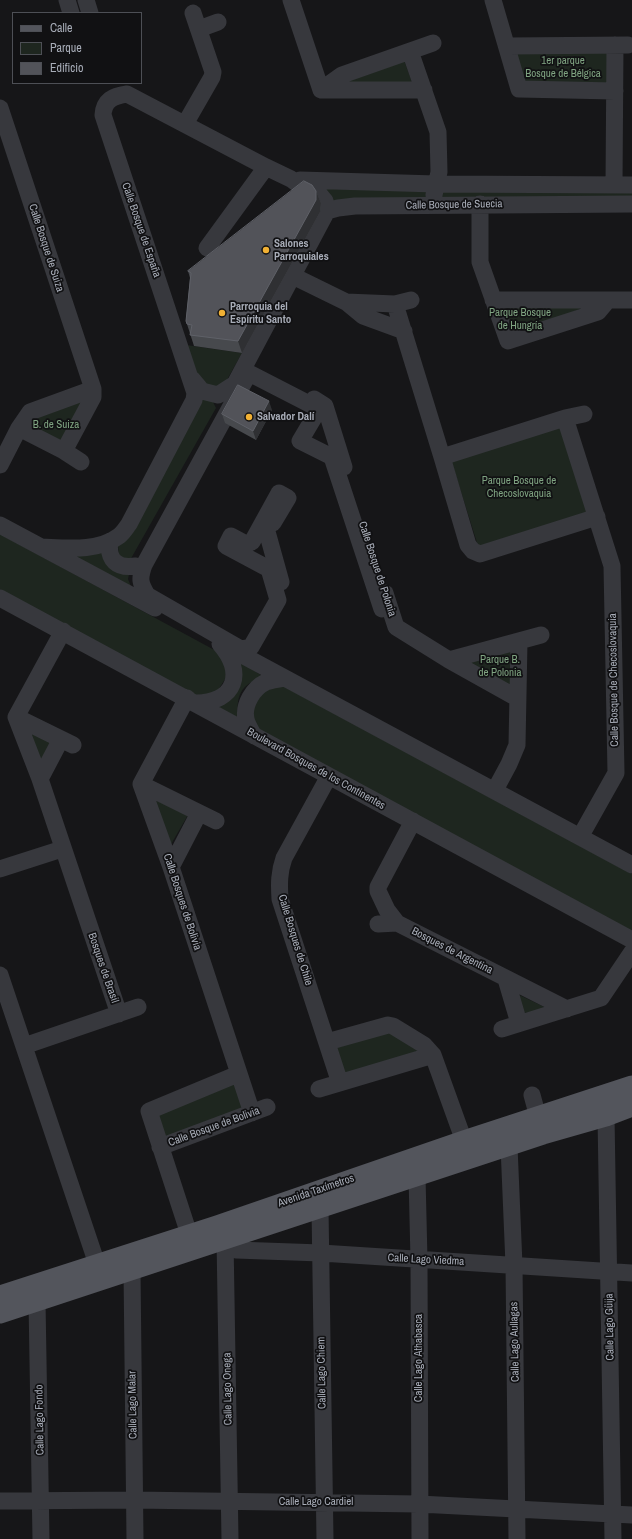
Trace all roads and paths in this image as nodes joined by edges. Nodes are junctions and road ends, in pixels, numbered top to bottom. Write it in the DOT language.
graph roads {
  1 [pos="67,0"];
  2 [pos="86,0"];
  3 [pos="291,0"];
  4 [pos="493,0"];
  5 [pos="71,12"];
  6 [pos="90,12"];
  7 [pos="193,14"];
  8 [pos="218,22"];
  9 [pos="199,29"];
  10 [pos="433,43"];
  11 [pos="508,46"];
  12 [pos="410,51"];
  13 [pos="321,90"];
  14 [pos="424,90"];
  15 [pos="615,91"];
  16 [pos="127,94"];
  17 [pos="0,108"];
  18 [pos="185,124"];
  19 [pos="266,167"];
  20 [pos="291,179"];
  21 [pos="436,184"];
  22 [pos="614,185"];
  23 [pos="632,185"];
  24 [pos="480,204"];
  25 [pos="632,204"];
  26 [pos="433,206"];
  27 [pos="327,211"];
  28 [pos="207,248"];
  29 [pos="293,276"];
  30 [pos="493,300"];
  31 [pos="608,300"];
  32 [pos="632,300"];
  33 [pos="346,302"];
  34 [pos="404,331"];
  35 [pos="248,360"];
  36 [pos="192,379"];
  37 [pos="235,384"];
  38 [pos="93,389"];
  39 [pos="325,406"];
  40 [pos="584,414"];
  41 [pos="565,418"];
  42 [pos="19,428"];
  43 [pos="64,452"];
  44 [pos="339,452"];
  45 [pos="442,457"];
  46 [pos="81,462"];
  47 [pos="0,465"];
  48 [pos="281,500"];
  49 [pos="597,517"];
  50 [pos="0,525"];
  51 [pos="270,526"];
  52 [pos="110,541"];
  53 [pos="233,544"];
  54 [pos="42,547"];
  55 [pos="250,553"];
  56 [pos="136,566"];
  57 [pos="278,568"];
  58 [pos="0,598"];
  59 [pos="149,605"];
  60 [pos="382,609"];
  61 [pos="63,631"];
  62 [pos="541,635"];
  63 [pos="218,641"];
  64 [pos="519,642"];
  65 [pos="251,660"];
  66 [pos="449,660"];
  67 [pos="284,678"];
  68 [pos="517,698"];
  69 [pos="192,700"];
  70 [pos="16,717"];
  71 [pos="254,736"];
  72 [pos="329,776"];
  73 [pos="40,780"];
  74 [pos="141,784"];
  75 [pos="495,790"];
  76 [pos="199,813"];
  77 [pos="216,821"];
  78 [pos="412,822"];
  79 [pos="580,837"];
  80 [pos="62,849"];
  81 [pos="632,866"];
  82 [pos="171,867"];
  83 [pos="0,869"];
  84 [pos="397,923"];
  85 [pos="378,924"];
  86 [pos="632,940"];
  87 [pos="632,952"];
  88 [pos="0,975"];
  89 [pos="506,979"];
  90 [pos="138,1007"];
  91 [pos="567,1009"];
  92 [pos="119,1014"];
  93 [pos="519,1023"];
  94 [pos="502,1029"];
  95 [pos="327,1042"];
  96 [pos="24,1046"];
  97 [pos="433,1055"];
  98 [pos="238,1074"];
  99 [pos="340,1083"];
  100 [pos="632,1086"];
  101 [pos="319,1089"];
  102 [pos="532,1095"];
  103 [pos="632,1106"];
  104 [pos="267,1107"];
  105 [pos="252,1114"];
  106 [pos="606,1116"];
  107 [pos="540,1126"];
  108 [pos="464,1141"];
  109 [pos="509,1146"];
  110 [pos="160,1147"];
  111 [pos="417,1176"];
  112 [pos="356,1187"];
  113 [pos="320,1208"];
  114 [pos="189,1234"];
  115 [pos="225,1239"];
  116 [pos="321,1253"];
  117 [pos="419,1260"];
  118 [pos="97,1264"];
  119 [pos="514,1265"];
  120 [pos="132,1270"];
  121 [pos="610,1272"];
  122 [pos="632,1273"];
  123 [pos="0,1296"];
  124 [pos="37,1301"];
  125 [pos="0,1313"];
  126 [pos="42,1500"];
  127 [pos="134,1500"];
  128 [pos="0,1501"];
  129 [pos="230,1502"];
  130 [pos="324,1502"];
  131 [pos="419,1504"];
  132 [pos="517,1510"];
  133 [pos="613,1514"];
  134 [pos="632,1515"];
  135 [pos="41,1539"];
  136 [pos="135,1539"];
  137 [pos="230,1539"];
  138 [pos="325,1539"];
  139 [pos="420,1539"];
  140 [pos="517,1539"];
  141 [pos="613,1539"];
  1 -- 5 [label="street"];
  2 -- 6 [label="street"];
  3 -- 13 [label="street"];
  4 -- 11 [label="street"];
  7 -- 9 [label="street"];
  8 -- 9 [label="street"];
  9 -- 18 [label="street"];
  10 -- 12 [label="street"];
  11 -- 15 [label="street"];
  11 -- 15 [label="street"];
  12 -- 13 [label="street"];
  12 -- 14 [label="street"];
  13 -- 14 [label="street"];
  14 -- 21 [label="street"];
  15 -- 22 [label="street"];
  16 -- 18 [label="street, Calle Bosque de Suecia"];
  16 -- 36 [label="street, Calle Bosque de España"];
  17 -- 38 [label="street, Calle Bosque de Suiza"];
  18 -- 19 [label="street, Calle Bosque de Suecia"];
  19 -- 20 [label="street, Calle Bosque de Suecia"];
  19 -- 28 [label="street"];
  20 -- 21 [label="street, Calle Bosque de Suecia"];
  20 -- 27 [label="street, Calle Bosque de Suecia"];
  21 -- 22 [label="street, Calle Bosque de Suecia"];
  21 -- 26 [label="street"];
  22 -- 23 [label="street, Calle Bosque de Suecia"];
  24 -- 25 [label="street, Calle Bosque de Suecia"];
  24 -- 26 [label="street, Calle Bosque de Suecia"];
  24 -- 30 [label="street"];
  26 -- 27 [label="street, Calle Bosque de Suecia"];
  27 -- 29 [label="street, Calle Bosque de España"];
  29 -- 33 [label="street"];
  29 -- 35 [label="street, Calle Bosque de España"];
  30 -- 31 [label="street"];
  30 -- 31 [label="street"];
  31 -- 32 [label="street"];
  33 -- 34 [label="street"];
  33 -- 34 [label="street"];
  34 -- 45 [label="street"];
  35 -- 37 [label="street, Calle Bosque de España"];
  35 -- 39 [label="street"];
  36 -- 37 [label="street, Calle Bosque de España"];
  36 -- 52 [label="street, Calle Bosque de España"];
  37 -- 56 [label="street, Calle Bosque de España"];
  38 -- 42 [label="street"];
  38 -- 43 [label="street"];
  39 -- 44 [label="street, Calle Bosque de Polonia"];
  39 -- 44 [label="street"];
  40 -- 41 [label="street"];
  41 -- 45 [label="street"];
  41 -- 49 [label="street, Calle Bosque de Checoslovaquia"];
  42 -- 43 [label="street"];
  42 -- 47 [label="street"];
  43 -- 46 [label="street"];
  44 -- 66 [label="street, Calle Bosque de Polonia"];
  45 -- 49 [label="street"];
  48 -- 51 [label="street"];
  49 -- 79 [label="street, Calle Bosque de Checoslovaquia"];
  50 -- 54 [label="street"];
  51 -- 55 [label="street"];
  51 -- 57 [label="street"];
  51 -- 60 [label="street"];
  52 -- 54 [label="street, Calle Bosque de España"];
  52 -- 56 [label="street"];
  53 -- 55 [label="street"];
  54 -- 59 [label="street"];
  55 -- 57 [label="street"];
  56 -- 59 [label="street, Calle Bosque de España"];
  57 -- 65 [label="street"];
  58 -- 61 [label="street, Boulevard Bosques de los Continentes"];
  59 -- 63 [label="street"];
  61 -- 69 [label="street, Boulevard Bosques de los Continentes"];
  61 -- 70 [label="street"];
  62 -- 64 [label="street"];
  63 -- 65 [label="street"];
  63 -- 69 [label="street"];
  64 -- 66 [label="street"];
  64 -- 68 [label="street"];
  65 -- 67 [label="street"];
  66 -- 68 [label="street, Calle Bosque de Polonia"];
  67 -- 71 [label="street"];
  67 -- 75 [label="street"];
  68 -- 75 [label="street"];
  69 -- 71 [label="street, Boulevard Bosques de los Continentes"];
  69 -- 74 [label="street"];
  70 -- 73 [label="street, Bosques de Brasil"];
  70 -- 73 [label="street"];
  71 -- 72 [label="street, Boulevard Bosques de los Continentes"];
  72 -- 78 [label="street, Boulevard Bosques de los Continentes"];
  72 -- 95 [label="street, Calle Bosques de Chile"];
  73 -- 80 [label="street, Bosques de Brasil"];
  74 -- 76 [label="street"];
  74 -- 82 [label="street, Calle Bosques de Bolivia"];
  75 -- 79 [label="street"];
  76 -- 77 [label="street"];
  76 -- 82 [label="street"];
  78 -- 84 [label="street, Bosques de Argentina"];
  78 -- 86 [label="street, Boulevard Bosques de los Continentes"];
  79 -- 81 [label="street"];
  80 -- 83 [label="street"];
  80 -- 92 [label="street, Bosques de Brasil"];
  82 -- 98 [label="street, Calle Bosques de Bolivia"];
  84 -- 85 [label="street"];
  84 -- 89 [label="street, Bosques de Argentina"];
  87 -- 91 [label="street"];
  88 -- 96 [label="street"];
  89 -- 91 [label="street, Bosques de Argentina"];
  89 -- 93 [label="street, Bosques de Argentina"];
  90 -- 92 [label="street"];
  91 -- 93 [label="street"];
  92 -- 96 [label="street, Bosques de Brasil"];
  93 -- 94 [label="street"];
  95 -- 97 [label="street"];
  95 -- 99 [label="street, Calle Bosques de Chile"];
  96 -- 118 [label="street"];
  97 -- 99 [label="street"];
  97 -- 108 [label="street"];
  98 -- 105 [label="street, Calle Bosques de Bolivia"];
  98 -- 110 [label="street, Calle Bosque de Bolivia"];
  99 -- 101 [label="street"];
  100 -- 107 [label="main road, Avenida Taxímetros"];
  102 -- 107 [label="street"];
  103 -- 106 [label="main road, Avenida Taxímetros"];
  104 -- 105 [label="street, Calle Bosque de Bolivia"];
  105 -- 110 [label="street, Calle Bosque de Bolivia"];
  106 -- 107 [label="main road, Avenida Taxímetros"];
  106 -- 121 [label="street, Calle Lago Güija"];
  107 -- 108 [label="main road, Avenida Taxímetros"];
  107 -- 109 [label="main road, Avenida Taxímetros"];
  108 -- 112 [label="main road, Avenida Taxímetros"];
  109 -- 111 [label="main road, Avenida Taxímetros"];
  109 -- 119 [label="street, Calle Lago Aullagas"];
  110 -- 114 [label="street, Calle Bosque de Bolivia"];
  111 -- 112 [label="main road, Avenida Taxímetros"];
  111 -- 117 [label="street, Calle Lago Athabasca"];
  112 -- 113 [label="main road, Avenida Taxímetros"];
  112 -- 114 [label="main road, Avenida Taxímetros"];
  113 -- 115 [label="main road, Avenida Taxímetros"];
  113 -- 116 [label="street, Calle Lago Chiem"];
  114 -- 118 [label="main road, Avenida Taxímetros"];
  115 -- 116 [label="street, Calle Lago Viedma"];
  115 -- 120 [label="main road, Avenida Taxímetros"];
  115 -- 129 [label="street, Calle Lago Onega"];
  116 -- 117 [label="street, Calle Lago Viedma"];
  116 -- 130 [label="street, Calle Lago Chiem"];
  117 -- 119 [label="street, Calle Lago Viedma"];
  117 -- 131 [label="street, Calle Lago Athabasca"];
  118 -- 123 [label="main road, Avenida Taxímetros"];
  119 -- 121 [label="street, Calle Lago Viedma"];
  119 -- 132 [label="street, Calle Lago Aullagas"];
  120 -- 124 [label="main road, Avenida Taxímetros"];
  120 -- 127 [label="street, Calle Lago Malar"];
  121 -- 122 [label="street, Calle Lago Viedma"];
  121 -- 133 [label="street, Calle Lago Güija"];
  124 -- 125 [label="main road, Avenida Taxímetros"];
  124 -- 126 [label="street, Calle Lago Fondo"];
  126 -- 127 [label="street, Calle Lago Cardiel"];
  126 -- 128 [label="street, Calle Lago Cardiel"];
  126 -- 135 [label="street, Calle Lago Fondo"];
  127 -- 129 [label="street, Calle Lago Cardiel"];
  127 -- 136 [label="street, Calle Lago Malar"];
  129 -- 130 [label="street, Calle Lago Cardiel"];
  129 -- 137 [label="street, Calle Lago Onega"];
  130 -- 131 [label="street, Calle Lago Cardiel"];
  130 -- 138 [label="street, Calle Lago Chiem"];
  131 -- 132 [label="street, Calle Lago Cardiel"];
  131 -- 139 [label="street, Calle Lago Athabasca"];
  132 -- 133 [label="street, Calle Lago Cardiel"];
  132 -- 140 [label="street, Calle Lago Aullagas"];
  133 -- 134 [label="street, Calle Lago Cardiel"];
  133 -- 141 [label="street, Calle Lago Güija"];
}
